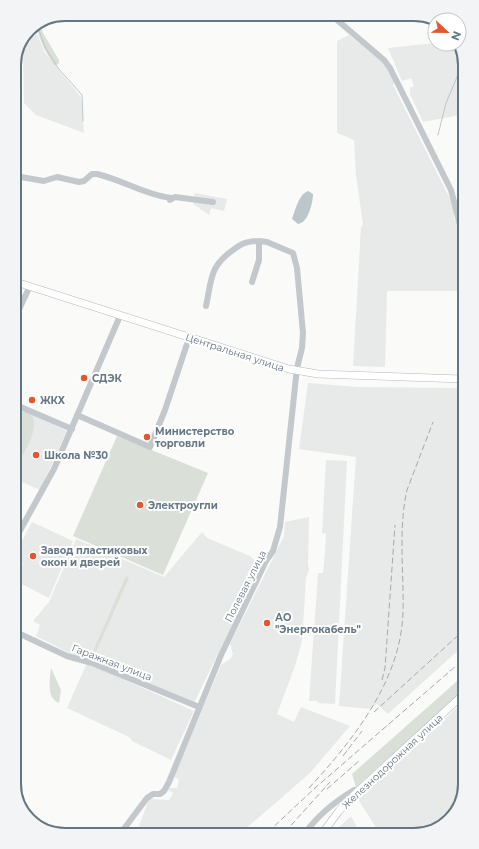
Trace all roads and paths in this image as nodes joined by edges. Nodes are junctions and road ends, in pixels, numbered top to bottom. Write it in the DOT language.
graph roads {
  1 [pos="338,21"];
  2 [pos="21,177"];
  3 [pos="212,202"];
  4 [pos="458,217"];
  5 [pos="259,241"];
  6 [pos="252,282"];
  7 [pos="21,284"];
  8 [pos="29,288"];
  9 [pos="21,305"];
  10 [pos="206,306"];
  11 [pos="120,316"];
  12 [pos="189,338"];
  13 [pos="297,371"];
  14 [pos="458,379"];
  15 [pos="21,407"];
  16 [pos="77,416"];
  17 [pos="72,429"];
  18 [pos="21,529"];
  19 [pos="21,634"];
  20 [pos="458,699"];
  21 [pos="199,707"];
  22 [pos="358,791"];
  23 [pos="124,828"];
  24 [pos="309,828"];
  25 [pos="326,828"];
  1 -- 4 [label="street"];
  2 -- 3 [label="street"];
  5 -- 6 [label="street"];
  5 -- 10 [label="street"];
  5 -- 13 [label="street, Полевая улица"];
  7 -- 8 [label="main road, Центральная улица"];
  8 -- 9 [label="street"];
  8 -- 11 [label="main road, Центральная улица"];
  11 -- 12 [label="main road, Центральная улица"];
  11 -- 16 [label="street"];
  12 -- 13 [label="main road, Центральная улица"];
  12 -- 16 [label="street"];
  13 -- 14 [label="main road, Центральная улица"];
  13 -- 21 [label="street, Полевая улица"];
  15 -- 17 [label="street"];
  16 -- 17 [label="street"];
  17 -- 18 [label="street"];
  19 -- 21 [label="street, Гаражная улица"];
  20 -- 22 [label="main road, Железнодорожная улица"];
  21 -- 23 [label="street, Полевая улица"];
  22 -- 24 [label="street"];
  22 -- 25 [label="main road, Железнодорожная улица"];
}
